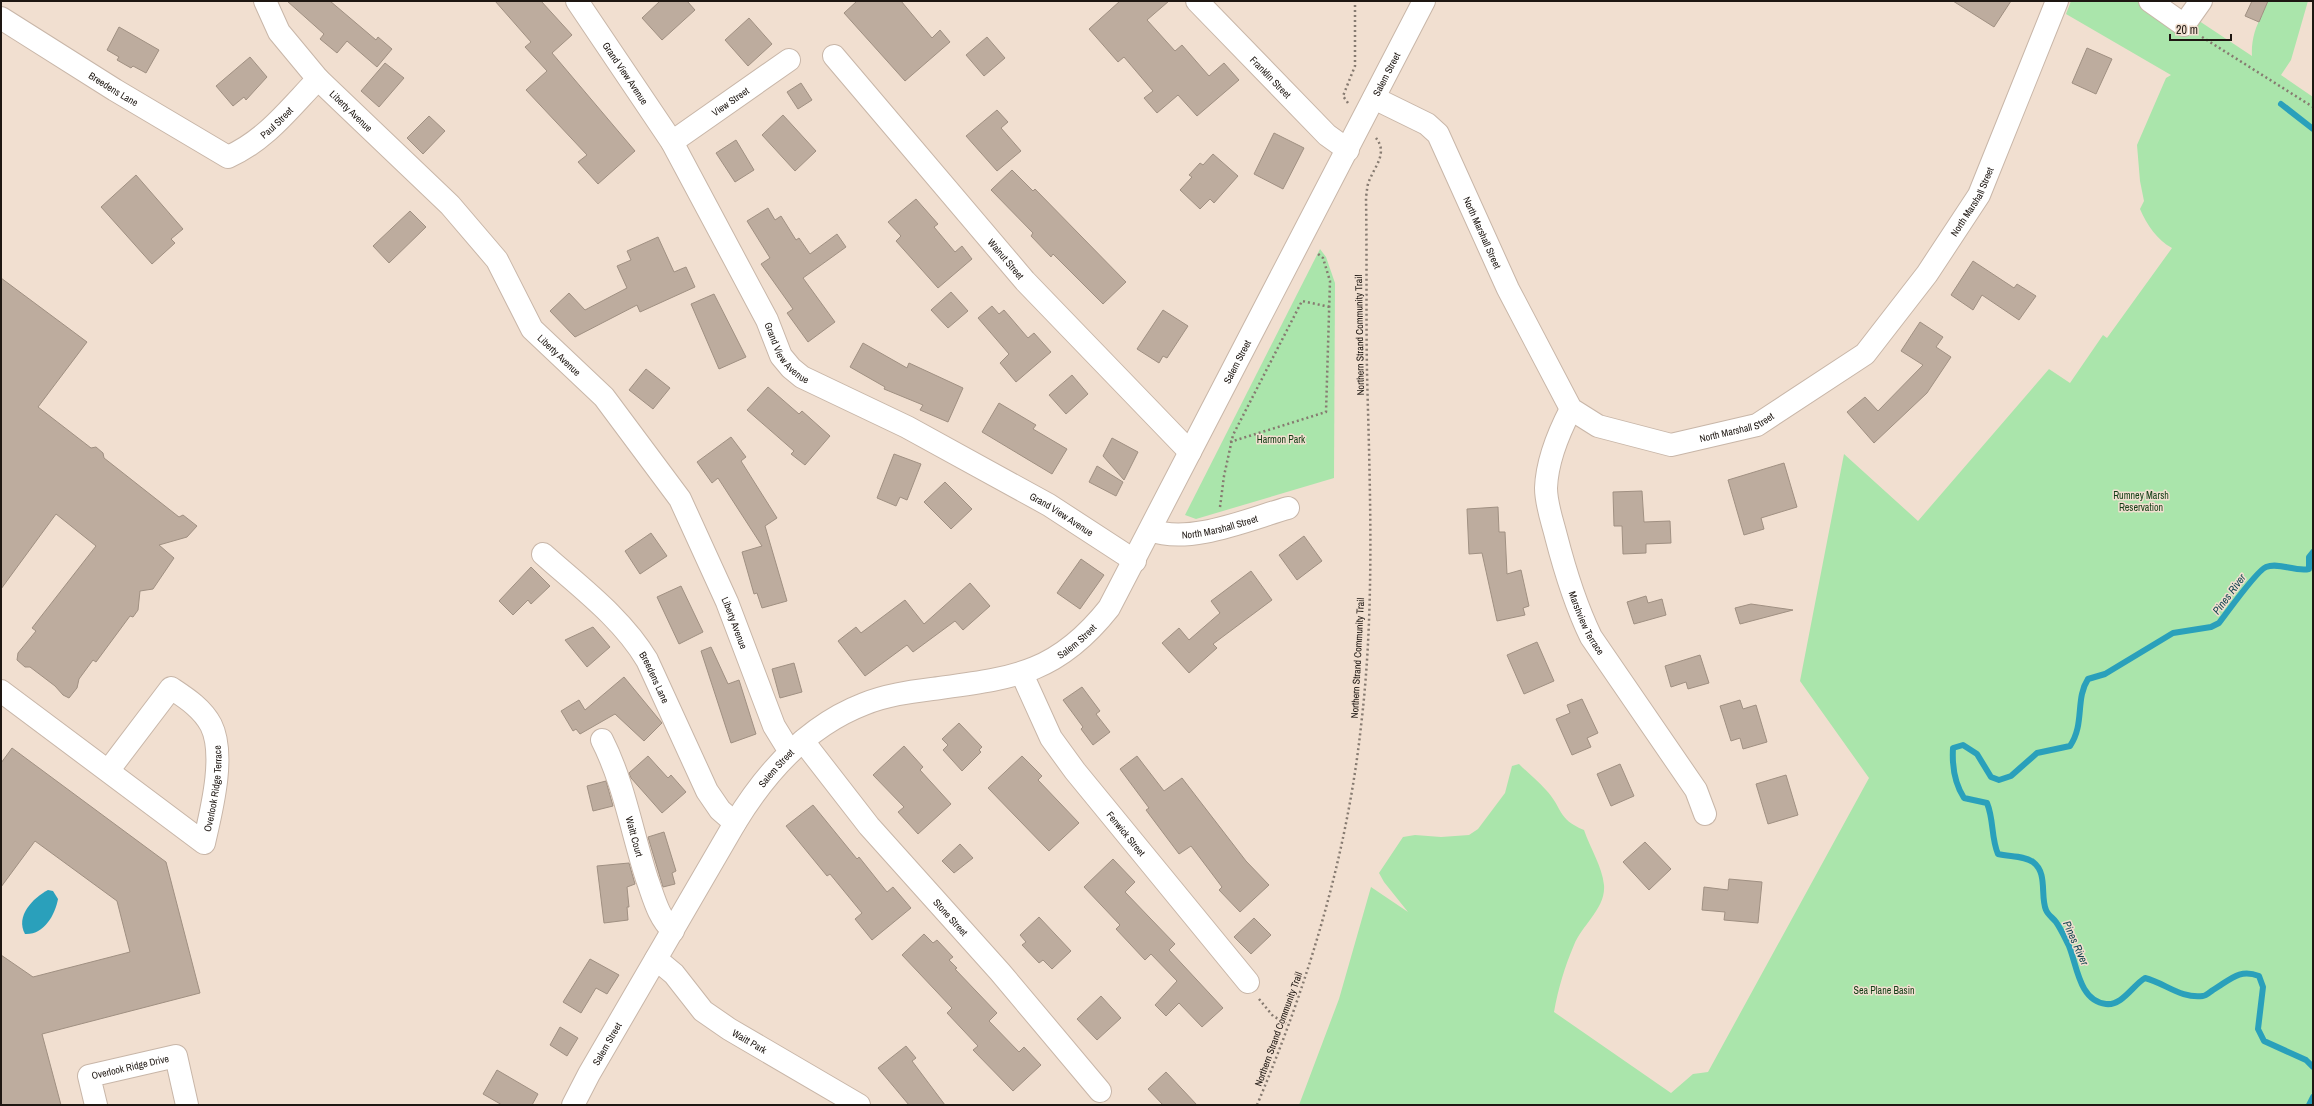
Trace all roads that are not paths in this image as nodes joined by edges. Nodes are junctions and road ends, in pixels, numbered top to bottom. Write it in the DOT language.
graph roads {
  1 [pos="265,1"];
  2 [pos="577,1"];
  3 [pos="1197,1"];
  4 [pos="1424,1"];
  5 [pos="2057,1"];
  6 [pos="2150,1"];
  7 [pos="2201,1"];
  8 [pos="1,18"];
  9 [pos="834,56"];
  10 [pos="789,60"];
  11 [pos="318,79"];
  12 [pos="1374,98"];
  13 [pos="672,142"];
  14 [pos="1348,150"];
  15 [pos="228,157"];
  16 [pos="1571,409"];
  17 [pos="1190,452"];
  18 [pos="1288,508"];
  19 [pos="1151,530"];
  20 [pos="543,554"];
  21 [pos="1135,561"];
  22 [pos="1022,674"];
  23 [pos="1,691"];
  24 [pos="602,740"];
  25 [pos="796,746"];
  26 [pos="108,771"];
  27 [pos="1705,814"];
  28 [pos="735,823"];
  29 [pos="673,931"];
  30 [pos="656,959"];
  31 [pos="1248,982"];
  32 [pos="1100,1091"];
  33 [pos="96,1105"];
  34 [pos="187,1105"];
  35 [pos="574,1105"];
  36 [pos="859,1105"];
  1 -- 11 [label="street, Liberty Avenue"];
  2 -- 13 [label="street, Grand View Avenue"];
  3 -- 14 [label="street, Franklin Street"];
  4 -- 12 [label="street, Salem Street"];
  5 -- 16 [label="street, North Marshall Street"];
  6 -- 7 [label="street"];
  8 -- 15 [label="street, Breedens Lane"];
  9 -- 17 [label="street, Walnut Street"];
  10 -- 13 [label="street, View Street"];
  11 -- 15 [label="street, Paul Street"];
  11 -- 25 [label="street, Liberty Avenue"];
  12 -- 14 [label="street, Salem Street"];
  12 -- 16 [label="street, North Marshall Street"];
  13 -- 21 [label="street, Grand View Avenue"];
  14 -- 17 [label="street, Salem Street"];
  16 -- 27 [label="street, Marshview Terrace"];
  17 -- 19 [label="street, Salem Street"];
  18 -- 19 [label="street, North Marshall Street"];
  19 -- 21 [label="street, Salem Street"];
  20 -- 28 [label="street, Breedens Lane"];
  21 -- 22 [label="street, Salem Street"];
  22 -- 25 [label="street, Salem Street"];
  22 -- 31 [label="street, Fenwick Street"];
  23 -- 26 [label="street, Overlook Ridge Terrace"];
  24 -- 29 [label="street, Waitt Court"];
  25 -- 28 [label="street, Salem Street"];
  25 -- 32 [label="street, Stone Street"];
  26 -- 26 [label="street, Overlook Ridge Terrace"];
  28 -- 29 [label="street, Salem Street"];
  29 -- 30 [label="street, Salem Street"];
  30 -- 35 [label="street, Salem Street"];
  30 -- 36 [label="street, Waitt Park"];
  33 -- 34 [label="street, Overlook Ridge Drive"];
}
